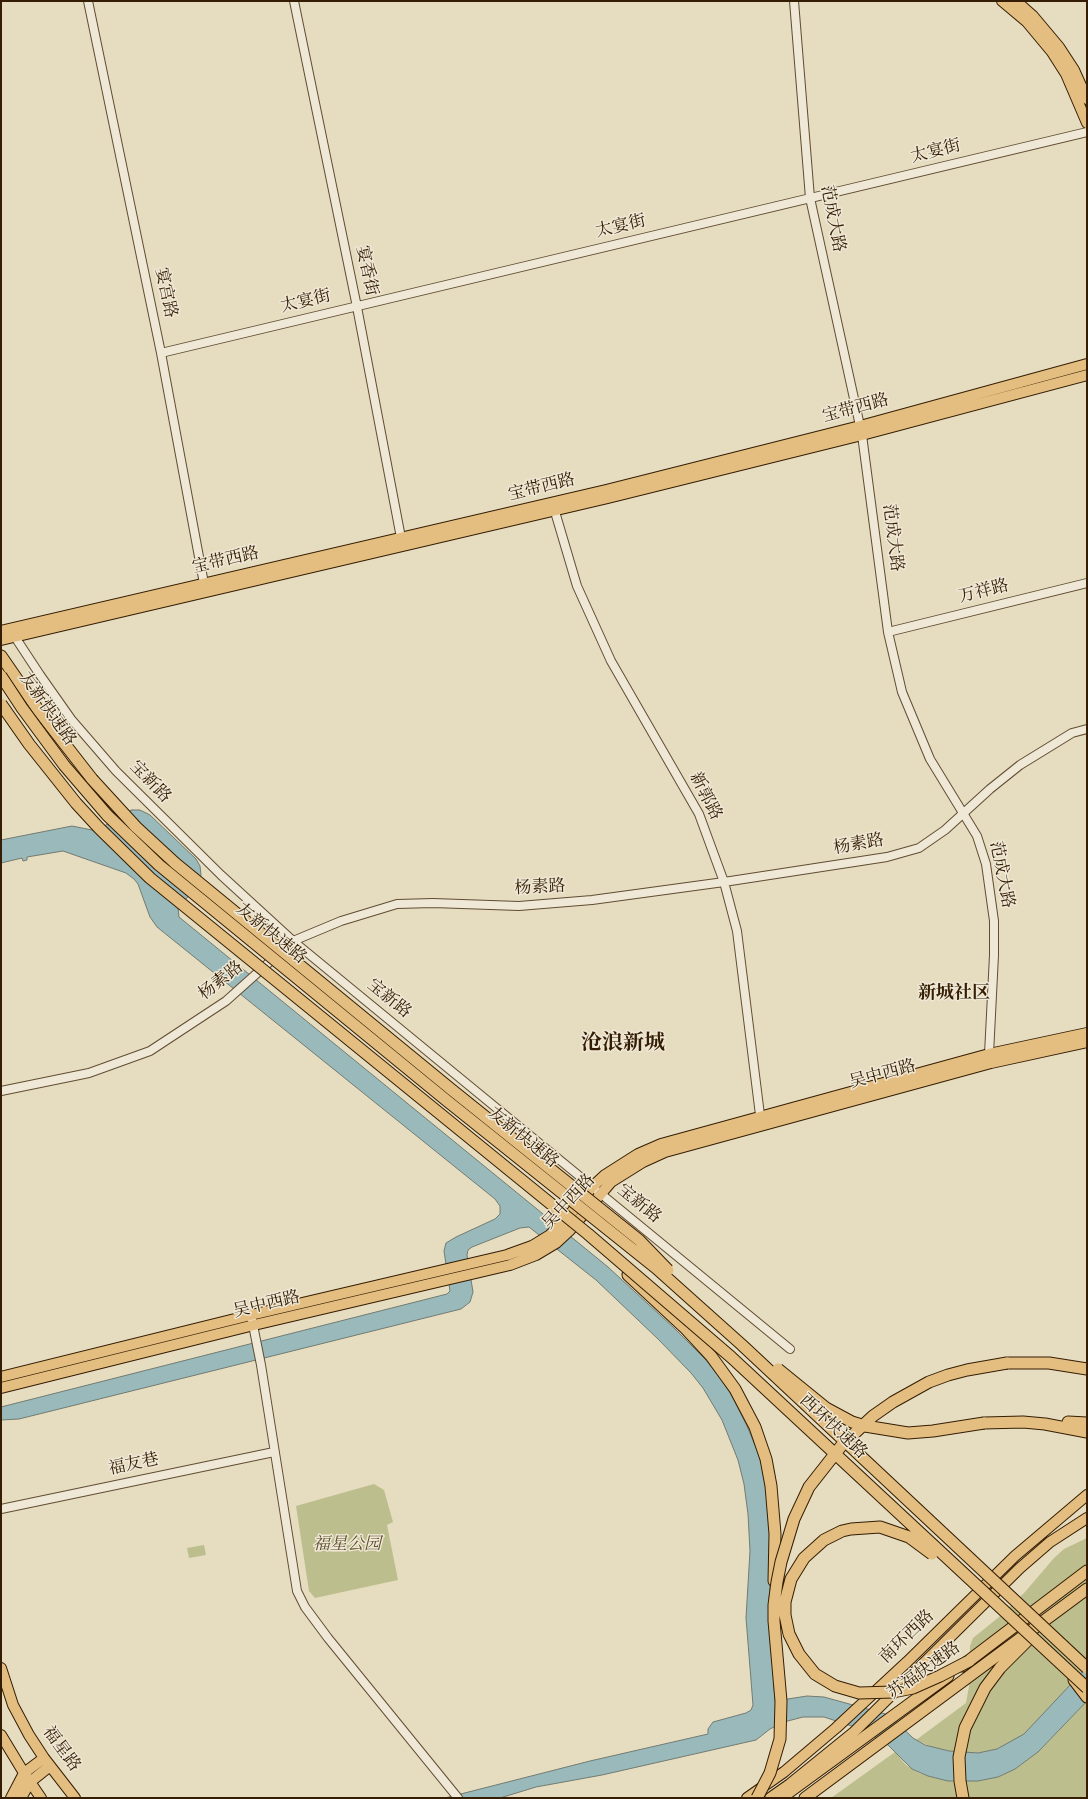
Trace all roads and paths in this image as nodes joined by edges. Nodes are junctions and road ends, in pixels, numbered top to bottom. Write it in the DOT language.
graph roads {
  1 [pos="88,1"];
  2 [pos="294,1"];
  3 [pos="794,1"];
  4 [pos="1002,1"];
  5 [pos="1016,1"];
  6 [pos="1087,98"];
  7 [pos="1087,123"];
  8 [pos="1087,132"];
  9 [pos="810,198"];
  10 [pos="357,307"];
  11 [pos="161,352"];
  12 [pos="1087,364"];
  13 [pos="1087,375"];
  14 [pos="861,430"];
  15 [pos="553,507"];
  16 [pos="402,543"];
  17 [pos="1087,583"];
  18 [pos="205,587"];
  19 [pos="1,631"];
  20 [pos="888,632"];
  21 [pos="14,633"];
  22 [pos="1,640"];
  23 [pos="1,656"];
  24 [pos="1,676"];
  25 [pos="1,704"];
  26 [pos="1087,729"];
  27 [pos="964,813"];
  28 [pos="724,882"];
  29 [pos="293,941"];
  30 [pos="1087,1033"];
  31 [pos="1087,1042"];
  32 [pos="990,1058"];
  33 [pos="1,1091"];
  34 [pos="760,1121"];
  35 [pos="553,1186"];
  36 [pos="596,1191"];
  37 [pos="546,1200"];
  38 [pos="597,1207"];
  39 [pos="566,1226"];
  40 [pos="588,1234"];
  41 [pos="656,1268"];
  42 [pos="252,1320"];
  43 [pos="742,1345"];
  44 [pos="790,1349"];
  45 [pos="1087,1369"];
  46 [pos="784,1375"];
  47 [pos="1,1377"];
  48 [pos="1,1388"];
  49 [pos="997,1422"];
  50 [pos="1087,1424"];
  51 [pos="1087,1432"];
  52 [pos="274,1452"];
  53 [pos="1087,1495"];
  54 [pos="1087,1502"];
  55 [pos="1,1509"];
  56 [pos="1062,1517"];
  57 [pos="1087,1518"];
  58 [pos="1087,1571"];
  59 [pos="1087,1589"];
  60 [pos="1066,1604"];
  61 [pos="774,1605"];
  62 [pos="1004,1612"];
  63 [pos="969,1661"];
  64 [pos="1063,1666"];
  65 [pos="1,1668"];
  66 [pos="1087,1668"];
  67 [pos="1087,1688"];
  68 [pos="1087,1696"];
  69 [pos="1,1735"];
  70 [pos="47,1762"];
  71 [pos="27,1778"];
  72 [pos="456,1795"];
  73 [pos="11,1798"];
  74 [pos="21,1798"];
  75 [pos="41,1798"];
  76 [pos="76,1798"];
  77 [pos="747,1798"];
  78 [pos="757,1798"];
  79 [pos="770,1798"];
  80 [pos="781,1798"];
  81 [pos="805,1798"];
  82 [pos="963,1798"];
  1 -- 11 [label="street, 宴宫路"];
  2 -- 10 [label="street, 宴香街"];
  3 -- 9 [label="street, 范成大路"];
  4 -- 7 [label="main road"];
  5 -- 6 [label="main road"];
  8 -- 9 [label="street, 太宴街"];
  9 -- 10 [label="street, 太宴街"];
  9 -- 14 [label="street, 范成大路"];
  10 -- 11 [label="street, 太宴街"];
  10 -- 16 [label="street, 宴香街"];
  11 -- 18 [label="street, 宴宫路"];
  12 -- 14 [label="main road, 宝带西路"];
  13 -- 14 [label="main road, 宝带西路"];
  14 -- 15 [label="main road, 宝带西路"];
  14 -- 20 [label="street, 范成大路"];
  15 -- 16 [label="main road, 宝带西路"];
  15 -- 28 [label="street, 新郭路"];
  16 -- 18 [label="main road, 宝带西路"];
  17 -- 20 [label="street, 万祥路"];
  18 -- 21 [label="main road, 宝带西路"];
  19 -- 21 [label="main road, 宝带西路"];
  20 -- 27 [label="street, 范成大路"];
  21 -- 22 [label="main road, 宝带西路"];
  21 -- 29 [label="street, 宝新路"];
  23 -- 38 [label="highway, bridge"];
  24 -- 35 [label="highway, 友新快速路, bridge"];
  25 -- 37 [label="highway, 友新快速路, bridge"];
  26 -- 27 [label="street, 杨素路"];
  27 -- 28 [label="street, 杨素路"];
  27 -- 32 [label="street, 范成大路"];
  28 -- 29 [label="street, 杨素路"];
  28 -- 34 [label="street, 新郭路"];
  29 -- 33 [label="street, 杨素路"];
  29 -- 36 [label="street, 宝新路"];
  30 -- 32 [label="main road, 吴中西路"];
  31 -- 32 [label="main road, 吴中西路"];
  32 -- 34 [label="main road, 吴中西路"];
  34 -- 36 [label="main road, 吴中西路"];
  35 -- 41 [label="highway, 西环快速路, bridge"];
  36 -- 39 [label="main road, 吴中西路"];
  36 -- 44 [label="street, 宝新路"];
  37 -- 40 [label="highway, 西环快速路, bridge"];
  38 -- 41 [label="highway, bridge"];
  38 -- 46 [label="highway, bridge"];
  39 -- 42 [label="main road, 吴中西路"];
  39 -- 42 [label="main road, 吴中西路"];
  40 -- 61 [label="highway, bridge"];
  40 -- 62 [label="highway, 西环快速路, bridge"];
  41 -- 43 [label="highway, 西环快速路, bridge"];
  42 -- 47 [label="main road, 吴中西路"];
  42 -- 48 [label="main road, 吴中西路"];
  42 -- 52 [label="street"];
  43 -- 46 [label="highway, bridge"];
  43 -- 66 [label="highway, 西环快速路, bridge"];
  45 -- 61 [label="highway, bridge"];
  46 -- 49 [label="highway, bridge"];
  49 -- 50 [label="highway"];
  49 -- 51 [label="highway"];
  52 -- 55 [label="street, 福友巷"];
  52 -- 72 [label="street"];
  53 -- 56 [label="main road, 南环西路"];
  54 -- 56 [label="main road"];
  56 -- 77 [label="main road, 南环西路"];
  57 -- 79 [label="main road, 南环西路"];
  58 -- 63 [label="highway, 苏福快速路, bridge"];
  59 -- 60 [label="highway, 苏福快速路"];
  60 -- 81 [label="highway, 苏福快速路, bridge"];
  60 -- 82 [label="highway, bridge"];
  61 -- 78 [label="highway, bridge"];
  62 -- 63 [label="highway, bridge"];
  62 -- 64 [label="highway, 西环快速路, bridge"];
  63 -- 80 [label="highway, 苏福快速路, bridge"];
  64 -- 67 [label="highway, 西环快速路, bridge"];
  64 -- 68 [label="highway, bridge"];
  65 -- 70 [label="main road, 福星路"];
  69 -- 71 [label="main road"];
  70 -- 71 [label="main road"];
  70 -- 76 [label="main road, 福星路"];
  71 -- 73 [label="main road"];
  71 -- 74 [label="main road"];
  71 -- 75 [label="main road"];
}
